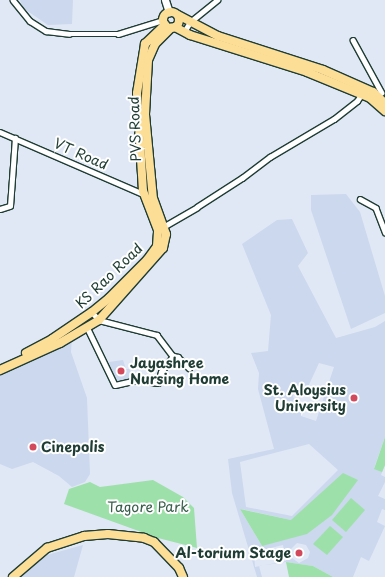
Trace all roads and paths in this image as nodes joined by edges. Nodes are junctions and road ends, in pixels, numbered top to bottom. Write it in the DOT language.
graph roads {
  1 [pos="13,0"];
  2 [pos="165,0"];
  3 [pos="217,0"];
  4 [pos="169,12"];
  5 [pos="178,15"];
  6 [pos="190,22"];
  7 [pos="168,25"];
  8 [pos="184,32"];
  9 [pos="354,40"];
  10 [pos="353,87"];
  11 [pos="361,95"];
  12 [pos="381,97"];
  13 [pos="385,112"];
  14 [pos="0,132"];
  15 [pos="15,138"];
  16 [pos="144,194"];
  17 [pos="152,196"];
  18 [pos="360,199"];
  19 [pos="0,209"];
  20 [pos="164,230"];
  21 [pos="385,232"];
  22 [pos="92,312"];
  23 [pos="99,320"];
  24 [pos="87,327"];
  25 [pos="173,356"];
  26 [pos="0,365"];
  27 [pos="189,368"];
  28 [pos="0,370"];
  29 [pos="13,577"];
  30 [pos="183,577"];
  1 -- 7 [label="street"];
  2 -- 4 [label="street"];
  3 -- 6 [label="street"];
  4 -- 5 [label="main road"];
  4 -- 7 [label="main road"];
  5 -- 6 [label="main road"];
  5 -- 7 [label="main road"];
  6 -- 8 [label="street"];
  6 -- 10 [label="main road"];
  7 -- 8 [label="main road"];
  7 -- 16 [label="main road, KS Rao Road"];
  7 -- 17 [label="main road, PVS Road"];
  8 -- 10 [label="main road"];
  9 -- 12 [label="street"];
  10 -- 11 [label="main road"];
  10 -- 12 [label="main road"];
  11 -- 12 [label="main road"];
  11 -- 20 [label="street"];
  12 -- 13 [label="main road"];
  14 -- 15 [label="street, VT Road"];
  15 -- 16 [label="street, VT Road"];
  15 -- 19 [label="street"];
  16 -- 17 [label="street, VT Road"];
  16 -- 22 [label="main road, KS Rao Road"];
  17 -- 20 [label="main road, PVS Road"];
  18 -- 21 [label="street"];
  20 -- 23 [label="main road"];
  22 -- 23 [label="street"];
  22 -- 26 [label="main road, KS Rao Road"];
  23 -- 24 [label="main road"];
  23 -- 25 [label="street"];
  24 -- 25 [label="street"];
  24 -- 28 [label="main road"];
  25 -- 27 [label="street"];
  29 -- 30 [label="main road"];
}
